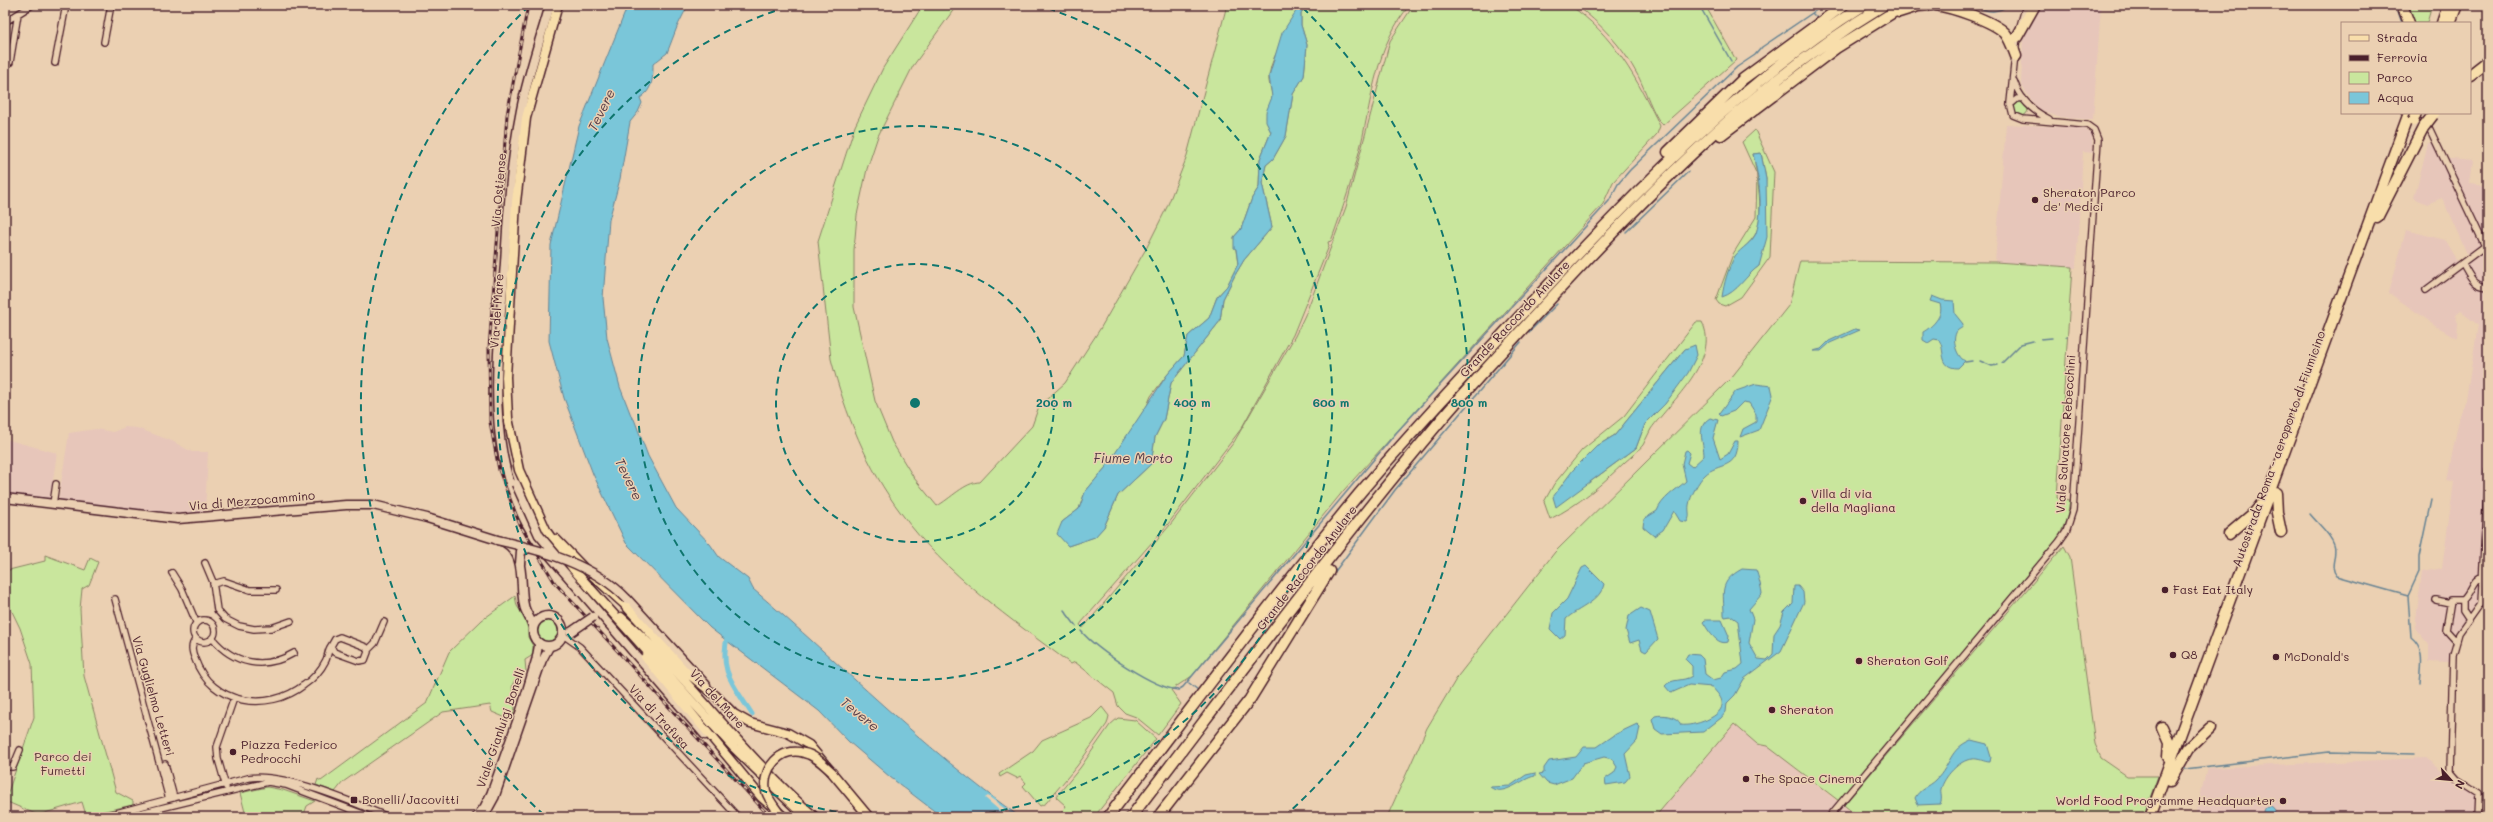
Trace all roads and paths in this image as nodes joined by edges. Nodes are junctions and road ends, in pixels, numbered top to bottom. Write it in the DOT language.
graph roads {
  1 [pos="32,5"];
  2 [pos="66,5"];
  3 [pos="111,5"];
  4 [pos="550,5"];
  5 [pos="558,5"];
  6 [pos="1844,5"];
  7 [pos="1864,5"];
  8 [pos="1884,5"];
  9 [pos="1905,5"];
  10 [pos="1932,5"];
  11 [pos="1936,5"];
  12 [pos="2026,5"];
  13 [pos="2035,5"];
  14 [pos="2402,5"];
  15 [pos="2448,5"];
  16 [pos="2457,5"];
  17 [pos="18,14"];
  18 [pos="5,22"];
  19 [pos="2408,22"];
  20 [pos="2442,22"];
  21 [pos="2450,22"];
  22 [pos="1864,30"];
  23 [pos="2017,37"];
  24 [pos="104,42"];
  25 [pos="2016,56"];
  26 [pos="2488,56"];
  27 [pos="2488,61"];
  28 [pos="10,62"];
  29 [pos="55,63"];
  30 [pos="2479,67"];
  31 [pos="2471,74"];
  32 [pos="2014,78"];
  33 [pos="2023,98"];
  34 [pos="2010,105"];
  35 [pos="2032,107"];
  36 [pos="2433,114"];
  37 [pos="2411,115"];
  38 [pos="2023,119"];
  39 [pos="2053,121"];
  40 [pos="1675,170"];
  41 [pos="1615,215"];
  42 [pos="2377,218"];
  43 [pos="2486,246"];
  44 [pos="2463,264"];
  45 [pos="2488,287"];
  46 [pos="2426,290"];
  47 [pos="497,381"];
  48 [pos="2488,471"];
  49 [pos="56,484"];
  50 [pos="2274,490"];
  51 [pos="5,498"];
  52 [pos="53,504"];
  53 [pos="537,512"];
  54 [pos="1354,529"];
  55 [pos="2281,532"];
  56 [pos="2230,534"];
  57 [pos="497,540"];
  58 [pos="530,548"];
  59 [pos="205,563"];
  60 [pos="569,563"];
  61 [pos="520,564"];
  62 [pos="172,573"];
  63 [pos="2483,576"];
  64 [pos="213,584"];
  65 [pos="276,590"];
  66 [pos="599,598"];
  67 [pos="115,599"];
  68 [pos="2436,600"];
  69 [pos="2463,600"];
  70 [pos="2450,603"];
  71 [pos="218,612"];
  72 [pos="614,617"];
  73 [pos="2469,620"];
  74 [pos="291,621"];
  75 [pos="196,622"];
  76 [pos="211,622"];
  77 [pos="384,622"];
  78 [pos="534,628"];
  79 [pos="563,635"];
  80 [pos="212,638"];
  81 [pos="196,639"];
  82 [pos="2456,641"];
  83 [pos="539,643"];
  84 [pos="550,646"];
  85 [pos="333,649"];
  86 [pos="368,650"];
  87 [pos="294,653"];
  88 [pos="661,685"];
  89 [pos="715,695"];
  90 [pos="234,698"];
  91 [pos="2162,727"];
  92 [pos="2210,728"];
  93 [pos="20,750"];
  94 [pos="165,764"];
  95 [pos="5,767"];
  96 [pos="739,770"];
  97 [pos="832,772"];
  98 [pos="2166,782"];
  99 [pos="225,784"];
  100 [pos="227,791"];
  101 [pos="171,798"];
  102 [pos="781,815"];
  103 [pos="101,817"];
  104 [pos="124,817"];
  105 [pos="371,817"];
  106 [pos="385,817"];
  107 [pos="476,817"];
  108 [pos="484,817"];
  109 [pos="738,817"];
  110 [pos="804,817"];
  111 [pos="815,817"];
  112 [pos="869,817"];
  113 [pos="1108,817"];
  114 [pos="1131,817"];
  115 [pos="1158,817"];
  116 [pos="1829,817"];
  117 [pos="2150,817"];
  118 [pos="2157,817"];
  119 [pos="2478,817"];
  1 -- 17 [label="street"];
  2 -- 29 [label="street"];
  3 -- 24 [label="street"];
  4 -- 47 [label="main road, Via Ostiense"];
  5 -- 53 [label="main road, Via del Mare"];
  6 -- 41 [label="highway, Grande Raccordo Anulare"];
  7 -- 41 [label="highway, Grande Raccordo Anulare"];
  8 -- 40 [label="highway, Grande Raccordo Anulare"];
  9 -- 22 [label="highway"];
  10 -- 22 [label="highway"];
  11 -- 25 [label="highway"];
  12 -- 23 [label="street, Viale Salvatore Rebecchini"];
  13 -- 23 [label="highway"];
  14 -- 19 [label="highway"];
  15 -- 20 [label="highway"];
  16 -- 21 [label="highway"];
  17 -- 18 [label="street"];
  17 -- 28 [label="street"];
  22 -- 40 [label="highway"];
  23 -- 25 [label="street, Viale Salvatore Rebecchini"];
  25 -- 32 [label="street, Viale Salvatore Rebecchini"];
  26 -- 30 [label="highway"];
  27 -- 30 [label="highway"];
  30 -- 31 [label="highway"];
  32 -- 33 [label="street, Viale Salvatore Rebecchini"];
  32 -- 34 [label="street, Viale Salvatore Rebecchini"];
  33 -- 34 [label="street"];
  33 -- 35 [label="street, Viale Salvatore Rebecchini"];
  34 -- 38 [label="street"];
  35 -- 38 [label="street"];
  35 -- 39 [label="street, Viale Salvatore Rebecchini"];
  36 -- 42 [label="highway, bridge"];
  37 -- 42 [label="highway, Autostrada Roma - aeroporto di Fiumicino"];
  37 -- 43 [label="street"];
  37 -- 50 [label="highway, Autostrada Roma - aeroporto di Fiumicino"];
  38 -- 39 [label="street, Viale Salvatore Rebecchini"];
  39 -- 116 [label="street, Viale Salvatore Rebecchini"];
  40 -- 54 [label="highway, Grande Raccordo Anulare"];
  41 -- 113 [label="highway, Grande Raccordo Anulare"];
  42 -- 50 [label="highway, Autostrada Roma - aeroporto di Fiumicino"];
  43 -- 44 [label="street"];
  44 -- 45 [label="street"];
  44 -- 46 [label="street"];
  47 -- 60 [label="main road, bridge"];
  47 -- 88 [label="main road"];
  48 -- 63 [label="street"];
  49 -- 52 [label="street"];
  50 -- 55 [label="highway"];
  50 -- 56 [label="highway"];
  50 -- 98 [label="highway, Autostrada Roma - aeroporto di Fiumicino"];
  51 -- 52 [label="main road, Via di Mezzocammino"];
  52 -- 57 [label="main road, Via di Mezzocammino"];
  53 -- 66 [label="main road, Via del Mare"];
  53 -- 89 [label="main road"];
  54 -- 114 [label="highway, Grande Raccordo Anulare"];
  54 -- 115 [label="highway"];
  57 -- 58 [label="main road, Via di Mezzocammino, bridge"];
  57 -- 61 [label="main road, Via di Mezzocammino, bridge"];
  58 -- 60 [label="main road, bridge"];
  58 -- 61 [label="main road, Via di Mezzocammino, bridge"];
  59 -- 64 [label="street"];
  60 -- 89 [label="main road, bridge"];
  61 -- 78 [label="main road, Via di Mezzocammino"];
  62 -- 75 [label="street"];
  63 -- 69 [label="street"];
  63 -- 73 [label="street"];
  64 -- 65 [label="street"];
  64 -- 71 [label="street"];
  66 -- 72 [label="main road, Via del Mare"];
  66 -- 111 [label="main road, Via del Mare"];
  67 -- 101 [label="street, Via Guglielmo Letteri"];
  68 -- 70 [label="street"];
  69 -- 70 [label="street"];
  69 -- 73 [label="street"];
  70 -- 82 [label="street"];
  71 -- 74 [label="street"];
  71 -- 76 [label="street"];
  72 -- 96 [label="main road"];
  72 -- 110 [label="main road, Via del Mare"];
  73 -- 82 [label="street"];
  75 -- 76 [label="street"];
  75 -- 81 [label="street"];
  76 -- 80 [label="street"];
  77 -- 86 [label="street"];
  78 -- 79 [label="main road"];
  78 -- 83 [label="main road"];
  79 -- 84 [label="main road"];
  79 -- 88 [label="main road, bridge"];
  79 -- 109 [label="street, Via di Trafusa"];
  80 -- 81 [label="street"];
  80 -- 87 [label="street"];
  81 -- 90 [label="street"];
  82 -- 119 [label="street"];
  83 -- 84 [label="main road"];
  83 -- 107 [label="street, Viale Gianluigi Bonelli"];
  84 -- 108 [label="street, Viale Gianluigi Bonelli"];
  85 -- 86 [label="street"];
  85 -- 86 [label="street"];
  85 -- 90 [label="street"];
  88 -- 96 [label="main road"];
  89 -- 97 [label="main road, bridge"];
  90 -- 99 [label="street"];
  91 -- 98 [label="highway"];
  92 -- 98 [label="highway"];
  93 -- 95 [label="street"];
  94 -- 101 [label="street"];
  96 -- 102 [label="main road, bridge"];
  97 -- 102 [label="main road, bridge"];
  97 -- 112 [label="main road"];
  98 -- 117 [label="highway, Autostrada Roma - aeroporto di Fiumicino"];
  98 -- 118 [label="highway, Autostrada Roma - aeroporto di Fiumicino"];
  99 -- 100 [label="street"];
  99 -- 101 [label="street"];
  99 -- 106 [label="street"];
  100 -- 104 [label="street"];
  100 -- 105 [label="street"];
  101 -- 103 [label="street"];
}
